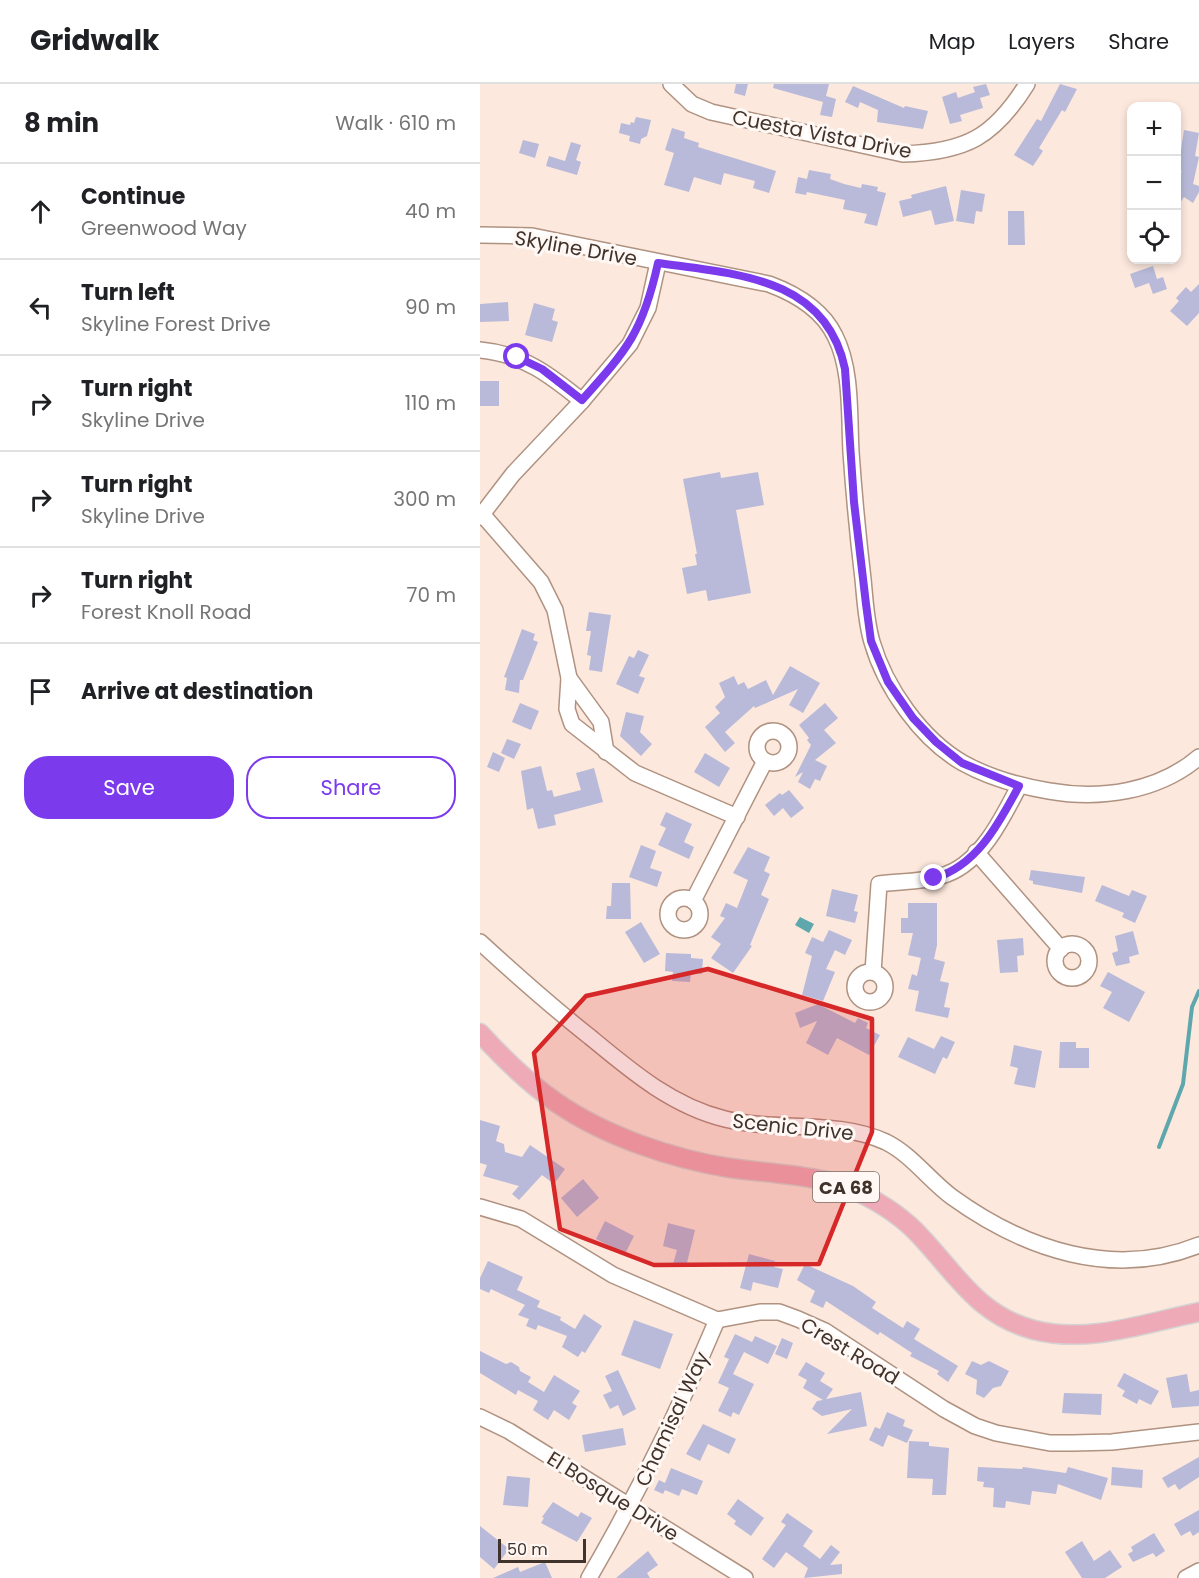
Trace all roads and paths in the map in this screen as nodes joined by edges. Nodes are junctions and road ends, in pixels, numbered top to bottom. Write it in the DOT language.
graph roads {
  1 [pos="671,84"];
  2 [pos="1027,84"];
  3 [pos="480,235"];
  4 [pos="658,263"];
  5 [pos="480,350"];
  6 [pos="582,400"];
  7 [pos="481,515"];
  8 [pos="569,678"];
  9 [pos="606,753"];
  10 [pos="1199,757"];
  11 [pos="765,761"];
  12 [pos="1019,786"];
  13 [pos="737,817"];
  14 [pos="976,852"];
  15 [pos="693,901"];
  16 [pos="480,942"];
  17 [pos="1060,949"];
  18 [pos="873,972"];
  19 [pos="480,1033"];
  20 [pos="480,1207"];
  21 [pos="1199,1245"];
  22 [pos="1199,1312"];
  23 [pos="717,1320"];
  24 [pos="480,1417"];
  25 [pos="1199,1432"];
  26 [pos="629,1508"];
  27 [pos="1199,1571"];
  28 [pos="589,1578"];
  29 [pos="745,1578"];
  30 [pos="1186,1578"];
  1 -- 2 [label="street, Cuesta Vista Drive"];
  3 -- 4 [label="street, Skyline Drive"];
  4 -- 6 [label="street"];
  4 -- 12 [label="street, Skyline Drive"];
  5 -- 6 [label="street"];
  6 -- 7 [label="street"];
  7 -- 8 [label="street"];
  8 -- 9 [label="street"];
  8 -- 9 [label="street"];
  9 -- 13 [label="street"];
  10 -- 12 [label="street, Skyline Drive"];
  11 -- 13 [label="street"];
  12 -- 14 [label="street"];
  13 -- 15 [label="street"];
  14 -- 17 [label="street"];
  14 -- 18 [label="street"];
  16 -- 21 [label="street, Scenic Drive"];
  19 -- 22 [label="main road, CA 68"];
  20 -- 23 [label="street"];
  23 -- 25 [label="street, Crest Road"];
  23 -- 26 [label="street, Chamisal Way"];
  24 -- 26 [label="street, El Bosque Drive"];
  26 -- 28 [label="street, Chamisal Way"];
  26 -- 29 [label="street, El Bosque Drive"];
  27 -- 30 [label="street"];
}
